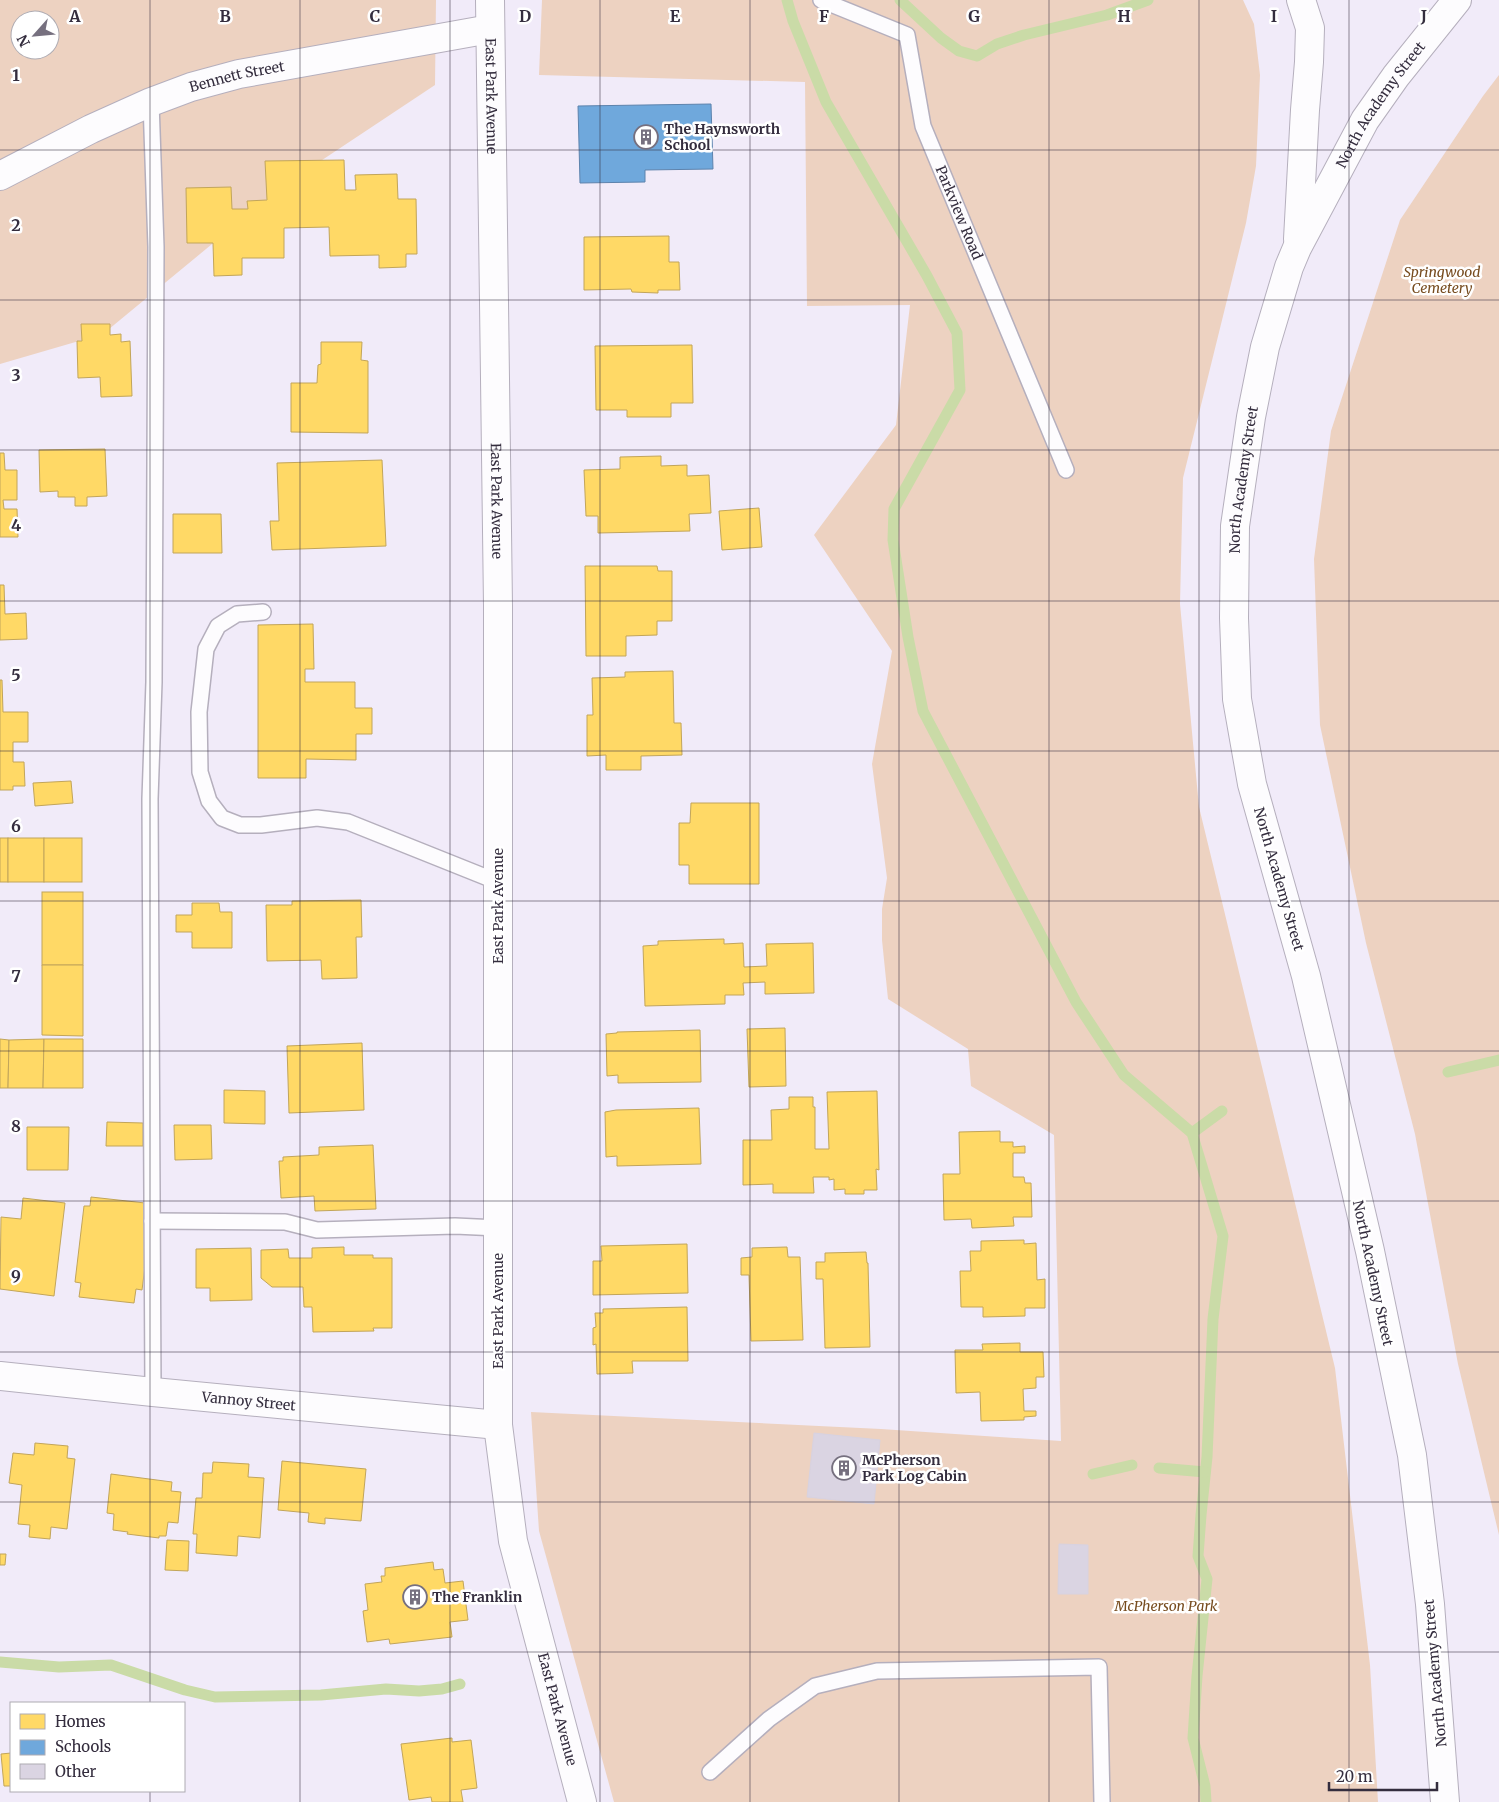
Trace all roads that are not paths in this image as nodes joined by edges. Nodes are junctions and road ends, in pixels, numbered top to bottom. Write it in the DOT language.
graph roads {
  1 [pos="490,0"];
  2 [pos="821,0"];
  3 [pos="1302,0"];
  4 [pos="1457,0"];
  5 [pos="490,29"];
  6 [pos="151,102"];
  7 [pos="0,176"];
  8 [pos="1298,248"];
  9 [pos="1066,470"];
  10 [pos="263,612"];
  11 [pos="498,882"];
  12 [pos="152,1220"];
  13 [pos="498,1228"];
  14 [pos="0,1376"];
  15 [pos="153,1392"];
  16 [pos="498,1425"];
  17 [pos="710,1772"];
  18 [pos="582,1802"];
  19 [pos="1102,1802"];
  20 [pos="1445,1802"];
  1 -- 5 [label="main road, East Park Avenue"];
  2 -- 9 [label="lane, Parkview Road"];
  3 -- 8 [label="main road"];
  4 -- 8 [label="main road, North Academy Street"];
  5 -- 6 [label="main road, Bennett Street"];
  5 -- 11 [label="main road, East Park Avenue"];
  6 -- 7 [label="main road, Bennett Street"];
  6 -- 12 [label="lane"];
  8 -- 20 [label="main road, North Academy Street"];
  10 -- 11 [label="lane"];
  11 -- 13 [label="main road, East Park Avenue"];
  12 -- 13 [label="lane"];
  12 -- 15 [label="lane"];
  13 -- 16 [label="main road, East Park Avenue"];
  14 -- 15 [label="main road, Vannoy Street"];
  15 -- 16 [label="main road, Vannoy Street"];
  16 -- 18 [label="main road, East Park Avenue"];
  17 -- 19 [label="lane"];
}
